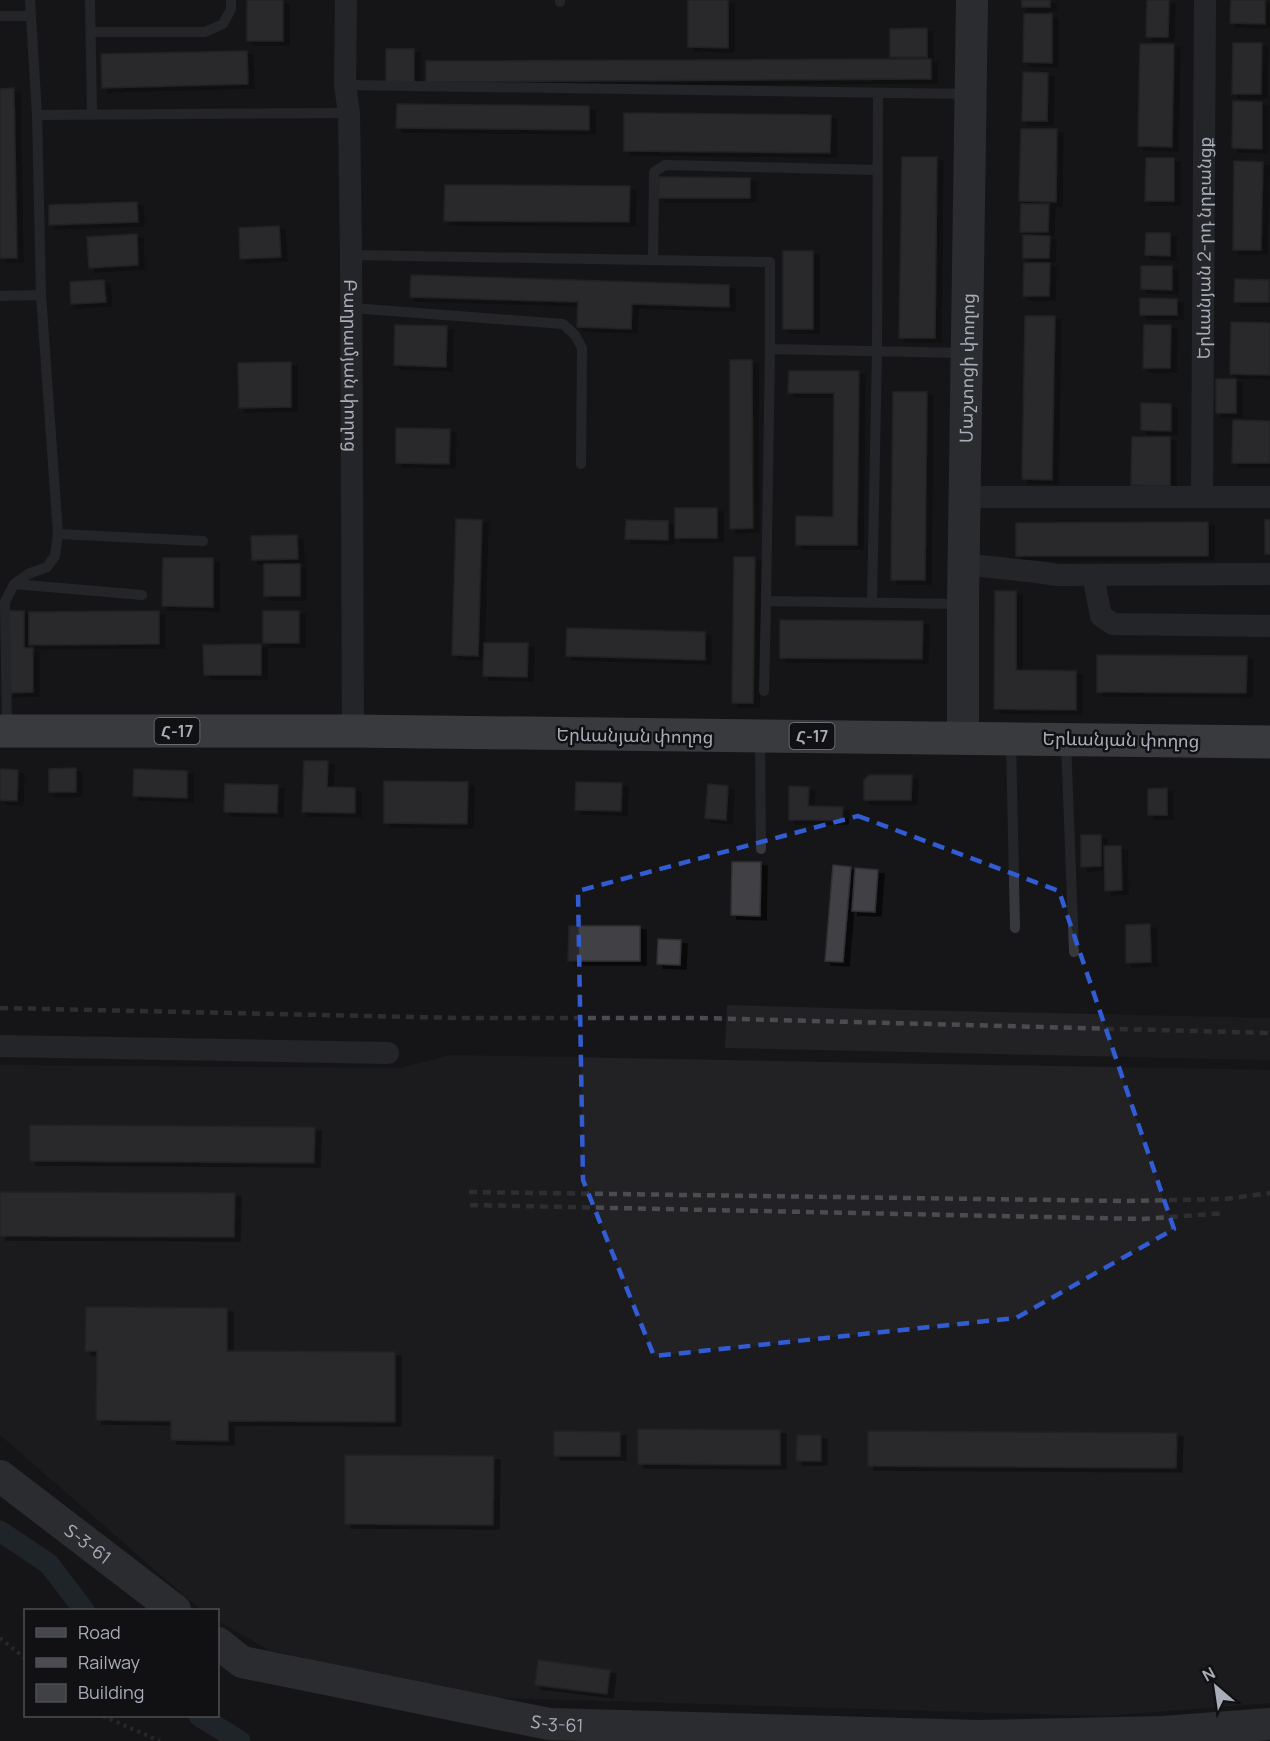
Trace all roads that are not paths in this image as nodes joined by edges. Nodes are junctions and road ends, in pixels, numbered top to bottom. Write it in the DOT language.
graph roads {
  1 [pos="30,0"];
  2 [pos="90,0"];
  3 [pos="231,0"];
  4 [pos="346,0"];
  5 [pos="972,0"];
  6 [pos="1205,0"];
  7 [pos="0,16"];
  8 [pos="31,16"];
  9 [pos="91,32"];
  10 [pos="345,85"];
  11 [pos="878,93"];
  12 [pos="971,94"];
  13 [pos="92,114"];
  14 [pos="349,114"];
  15 [pos="37,115"];
  16 [pos="877,170"];
  17 [pos="351,255"];
  18 [pos="653,260"];
  19 [pos="41,295"];
  20 [pos="0,296"];
  21 [pos="352,308"];
  22 [pos="770,349"];
  23 [pos="877,352"];
  24 [pos="966,353"];
  25 [pos="581,464"];
  26 [pos="964,497"];
  27 [pos="1202,497"];
  28 [pos="1270,497"];
  29 [pos="58,534"];
  30 [pos="203,541"];
  31 [pos="963,564"];
  32 [pos="1270,574"];
  33 [pos="1093,575"];
  34 [pos="14,584"];
  35 [pos="142,595"];
  36 [pos="766,601"];
  37 [pos="872,601"];
  38 [pos="963,604"];
  39 [pos="1270,626"];
  40 [pos="764,691"];
  41 [pos="4,731"];
  42 [pos="353,731"];
  43 [pos="760,736"];
  44 [pos="963,737"];
  45 [pos="1011,738"];
  46 [pos="1066,739"];
  47 [pos="1270,742"];
  48 [pos="761,849"];
  49 [pos="1015,928"];
  50 [pos="1074,952"];
  51 [pos="0,1046"];
  52 [pos="388,1053"];
  53 [pos="0,1476"];
  54 [pos="172,1609"];
  55 [pos="219,1644"];
  56 [pos="1270,1724"];
  57 [pos="1184,1736"];
  1 -- 8 [label="lane"];
  2 -- 9 [label="lane"];
  3 -- 9 [label="lane"];
  4 -- 10 [label="street, Բաղրամյան փողոց"];
  5 -- 12 [label="street, Մաշտոցի փողոց"];
  6 -- 27 [label="street, Երևանյան 2-րդ նրբանցք"];
  7 -- 8 [label="lane"];
  8 -- 15 [label="lane"];
  9 -- 13 [label="lane"];
  10 -- 11 [label="lane"];
  10 -- 14 [label="street, Բաղրամյան փողոց"];
  11 -- 12 [label="lane"];
  11 -- 16 [label="lane"];
  12 -- 24 [label="street, Մաշտոցի փողոց"];
  13 -- 14 [label="lane"];
  13 -- 15 [label="lane"];
  14 -- 17 [label="street, Բաղրամյան փողոց"];
  15 -- 19 [label="lane"];
  16 -- 18 [label="lane"];
  16 -- 23 [label="lane"];
  17 -- 18 [label="lane"];
  17 -- 21 [label="street, Բաղրամյան փողոց"];
  18 -- 22 [label="lane"];
  19 -- 20 [label="lane"];
  19 -- 29 [label="lane"];
  21 -- 25 [label="lane"];
  21 -- 42 [label="street, Բաղրամյան փողոց"];
  22 -- 23 [label="lane"];
  22 -- 36 [label="lane"];
  23 -- 24 [label="lane"];
  23 -- 37 [label="lane"];
  24 -- 26 [label="street, Մաշտոցի փողոց"];
  26 -- 27 [label="street"];
  26 -- 31 [label="street, Մաշտոցի փողոց"];
  27 -- 28 [label="street"];
  29 -- 30 [label="lane"];
  29 -- 34 [label="lane"];
  31 -- 33 [label="street"];
  31 -- 38 [label="street, Մաշտոցի փողոց"];
  32 -- 33 [label="street"];
  33 -- 39 [label="street"];
  34 -- 35 [label="lane"];
  34 -- 41 [label="lane"];
  36 -- 37 [label="lane"];
  36 -- 40 [label="lane"];
  37 -- 38 [label="lane"];
  38 -- 44 [label="street, Մաշտոցի փողոց"];
  41 -- 42 [label="highway, Երևանյան փողոց / Հ-17"];
  42 -- 43 [label="highway, Երևանյան փողոց / Հ-17"];
  43 -- 44 [label="highway, Երևանյան փողոց / Հ-17"];
  43 -- 48 [label="lane"];
  44 -- 45 [label="highway, Երևանյան փողոց / Հ-17"];
  45 -- 46 [label="highway, Երևանյան փողոց / Հ-17"];
  45 -- 49 [label="lane"];
  46 -- 47 [label="highway, Երևանյան փողոց / Հ-17"];
  46 -- 50 [label="lane"];
  51 -- 52 [label="street"];
  53 -- 54 [label="street, Տ-3-61 / Տ-3-61"];
  55 -- 57 [label="street, Տ-3-61 / Տ-3-61"];
  56 -- 57 [label="street, Տ-3-61 / Տ-3-61"];
}
